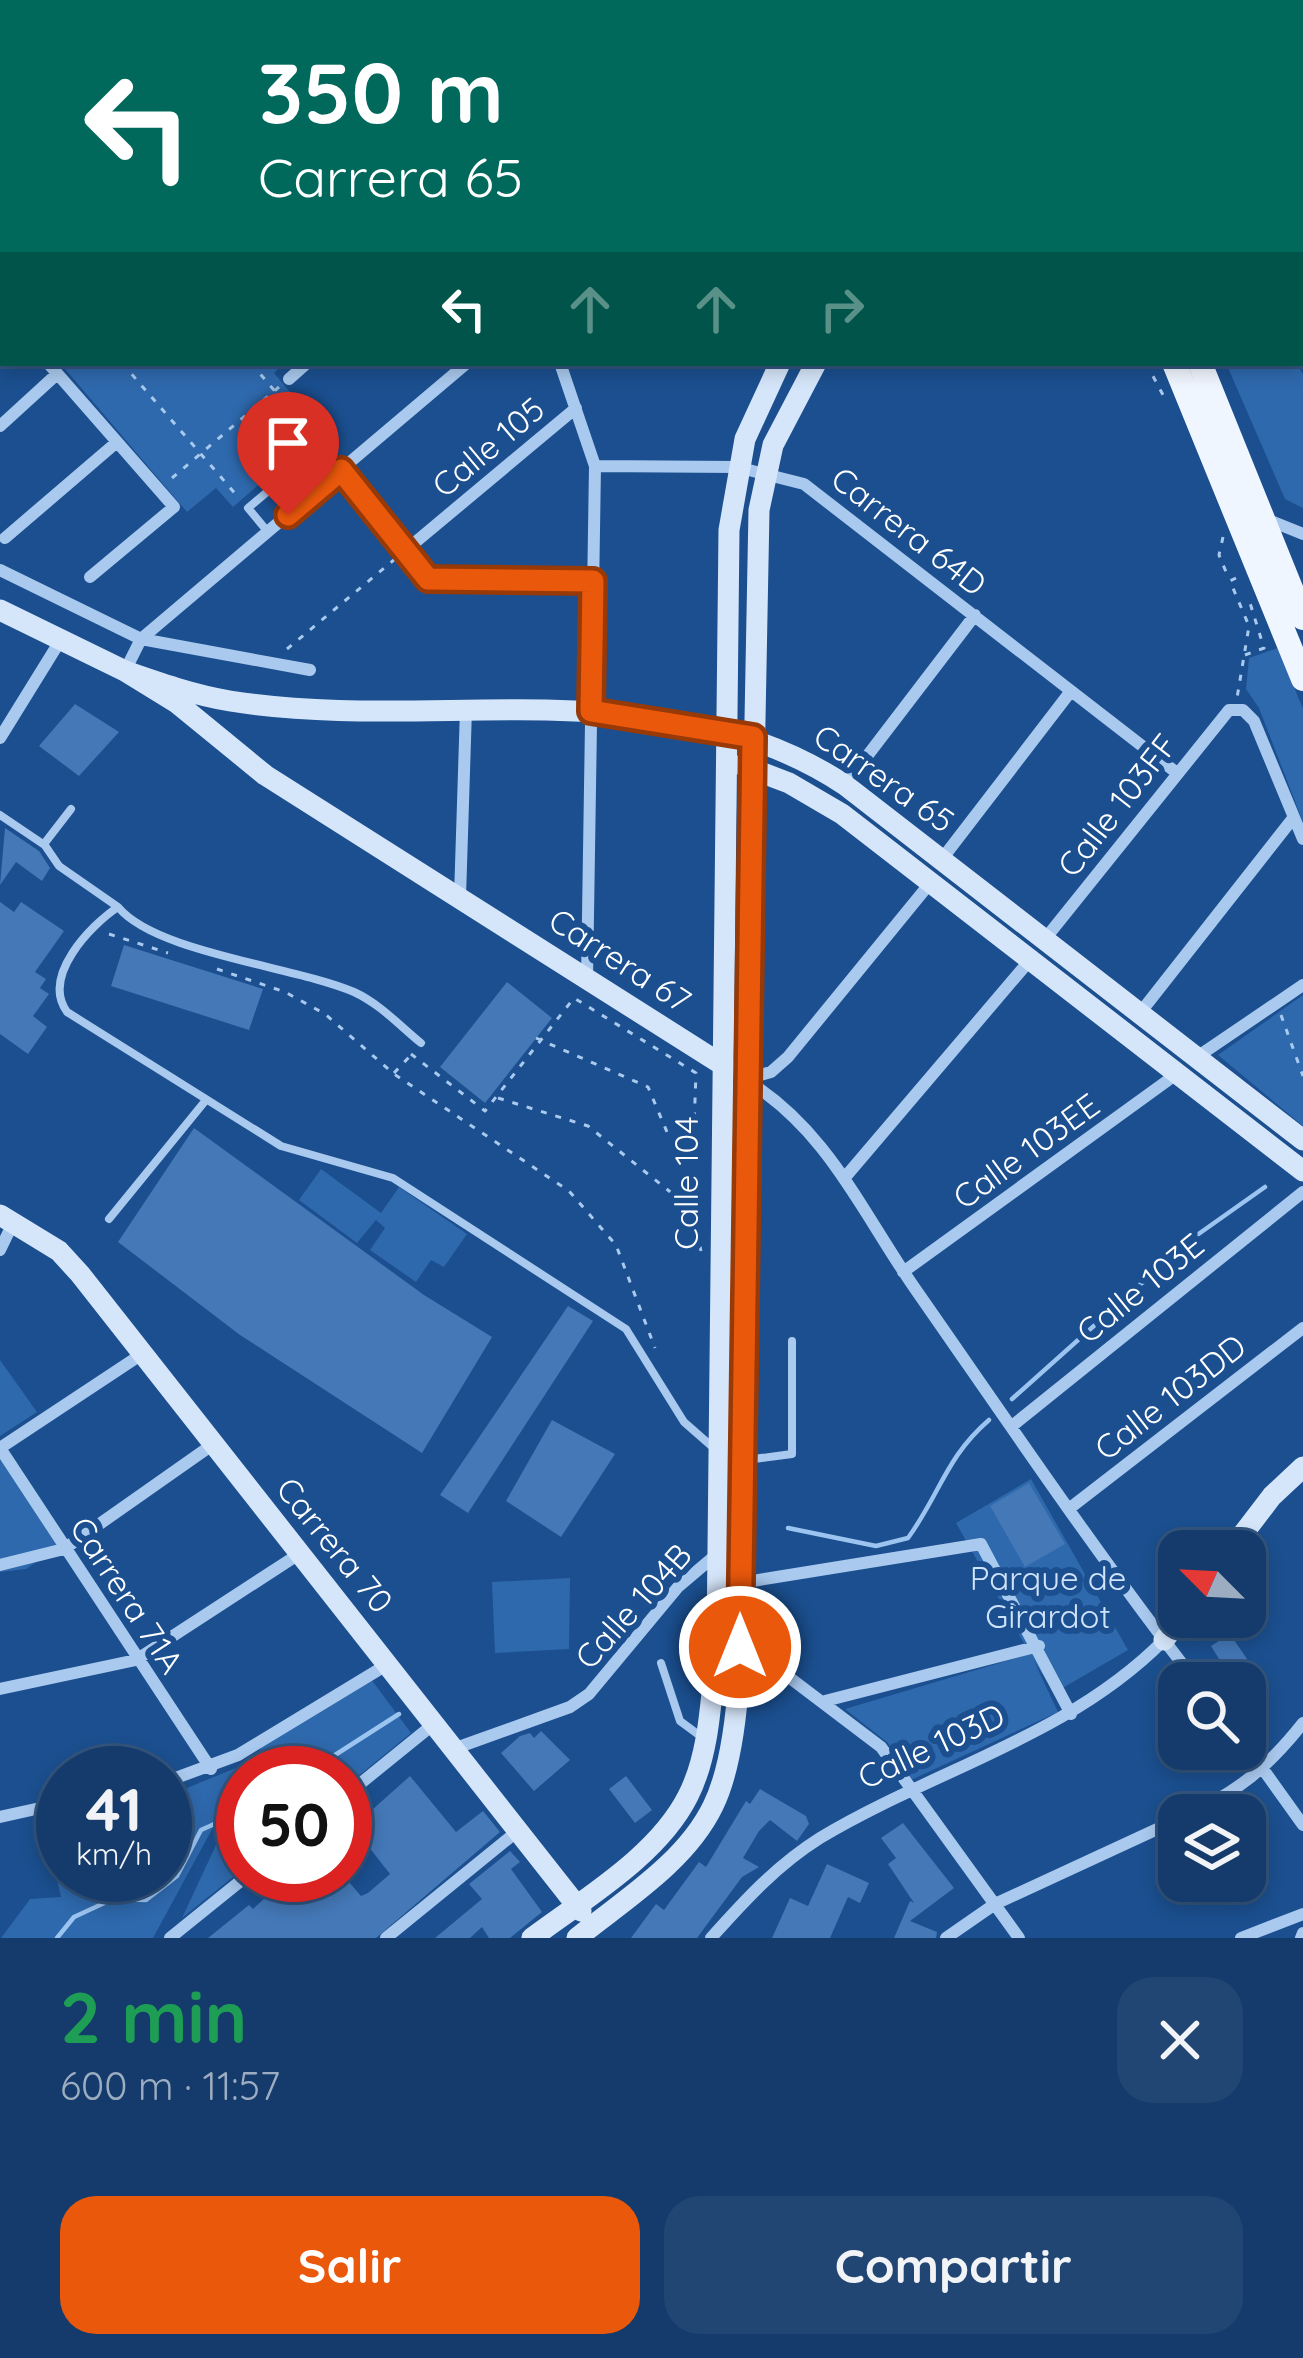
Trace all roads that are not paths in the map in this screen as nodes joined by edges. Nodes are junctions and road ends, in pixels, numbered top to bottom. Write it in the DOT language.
graph roads {
  1 [pos="304,366"];
  2 [pos="463,366"];
  3 [pos="561,366"];
  4 [pos="779,366"];
  5 [pos="814,366"];
  6 [pos="1175,366"];
  7 [pos="1201,366"];
  8 [pos="52,368"];
  9 [pos="289,379"];
  10 [pos="576,408"];
  11 [pos="0,425"];
  12 [pos="117,442"];
  13 [pos="595,466"];
  14 [pos="737,467"];
  15 [pos="341,470"];
  16 [pos="765,471"];
  17 [pos="1262,516"];
  18 [pos="268,532"];
  19 [pos="1303,533"];
  20 [pos="4,538"];
  21 [pos="406,550"];
  22 [pos="0,570"];
  23 [pos="90,577"];
  24 [pos="593,581"];
  25 [pos="0,610"];
  26 [pos="975,615"];
  27 [pos="1303,617"];
  28 [pos="141,638"];
  29 [pos="60,641"];
  30 [pos="125,670"];
  31 [pos="310,670"];
  32 [pos="1303,679"];
  33 [pos="1072,691"];
  34 [pos="466,709"];
  35 [pos="591,711"];
  36 [pos="725,732"];
  37 [pos="753,737"];
  38 [pos="0,738"];
  39 [pos="725,760"];
  40 [pos="752,768"];
  41 [pos="1177,773"];
  42 [pos="845,785"];
  43 [pos="70,809"];
  44 [pos="0,815"];
  45 [pos="1294,817"];
  46 [pos="1303,839"];
  47 [pos="44,844"];
  48 [pos="942,859"];
  49 [pos="931,882"];
  50 [pos="460,896"];
  51 [pos="118,907"];
  52 [pos="1046,939"];
  53 [pos="1030,960"];
  54 [pos="587,981"];
  55 [pos="1303,985"];
  56 [pos="1140,1013"];
  57 [pos="421,1043"];
  58 [pos="1196,1057"];
  59 [pos="720,1064"];
  60 [pos="1178,1073"];
  61 [pos="745,1079"];
  62 [pos="206,1100"];
  63 [pos="1303,1140"];
  64 [pos="1303,1172"];
  65 [pos="847,1175"];
  66 [pos="1303,1192"];
  67 [pos="7,1218"];
  68 [pos="109,1219"];
  69 [pos="0,1250"];
  70 [pos="904,1272"];
  71 [pos="1303,1328"];
  72 [pos="792,1341"];
  73 [pos="142,1354"];
  74 [pos="1012,1426"];
  75 [pos="212,1445"];
  76 [pos="0,1448"];
  77 [pos="718,1451"];
  78 [pos="741,1460"];
  79 [pos="1303,1467"];
  80 [pos="1070,1508"];
  81 [pos="1246,1530"];
  82 [pos="64,1549"];
  83 [pos="298,1554"];
  84 [pos="717,1554"];
  85 [pos="0,1565"];
  86 [pos="740,1583"];
  87 [pos="1164,1640"];
  88 [pos="716,1642"];
  89 [pos="1039,1646"];
  90 [pos="740,1647"];
  91 [pos="136,1660"];
  92 [pos="1181,1662"];
  93 [pos="661,1663"];
  94 [pos="388,1664"];
  95 [pos="0,1689"];
  96 [pos="825,1701"];
  97 [pos="1071,1714"];
  98 [pos="1303,1723"];
  99 [pos="435,1724"];
  100 [pos="705,1738"];
  101 [pos="456,1748"];
  102 [pos="211,1768"];
  103 [pos="1266,1769"];
  104 [pos="1265,1770"];
  105 [pos="192,1774"];
  106 [pos="372,1774"];
  107 [pos="909,1790"];
  108 [pos="1232,1794"];
  109 [pos="36,1809"];
  110 [pos="0,1816"];
  111 [pos="1303,1825"];
  112 [pos="521,1828"];
  113 [pos="1158,1829"];
  114 [pos="216,1901"];
  115 [pos="576,1902"];
  116 [pos="994,1904"];
  117 [pos="1303,1914"];
  118 [pos="589,1934"];
  119 [pos="1258,1935"];
  120 [pos="170,1938"];
  121 [pos="386,1938"];
  122 [pos="532,1938"];
  123 [pos="711,1938"];
  124 [pos="946,1938"];
  125 [pos="1019,1938"];
  126 [pos="1241,1938"];
  1 -- 9 [label="street"];
  2 -- 15 [label="street"];
  3 -- 10 [label="street"];
  4 -- 14 [label="main road, Calle 104"];
  5 -- 16 [label="main road, Calle 104"];
  6 -- 32 [label="main road"];
  7 -- 17 [label="main road"];
  8 -- 11 [label="street"];
  8 -- 12 [label="street"];
  10 -- 13 [label="street"];
  10 -- 21 [label="street, Calle 105"];
  12 -- 20 [label="street"];
  12 -- 23 [label="street"];
  13 -- 14 [label="street, Carrera 64D"];
  13 -- 24 [label="street"];
  14 -- 16 [label="street, Carrera 64D"];
  14 -- 36 [label="main road, Calle 104"];
  15 -- 18 [label="street"];
  15 -- 18 [label="lane"];
  15 -- 21 [label="street"];
  16 -- 26 [label="street, Carrera 64D"];
  16 -- 37 [label="main road, Calle 104"];
  17 -- 19 [label="street"];
  17 -- 27 [label="main road"];
  18 -- 28 [label="street"];
  21 -- 24 [label="street"];
  22 -- 28 [label="street"];
  24 -- 35 [label="street"];
  25 -- 29 [label="main road, Carrera 67"];
  26 -- 33 [label="street, Carrera 64D"];
  26 -- 42 [label="street"];
  28 -- 30 [label="street"];
  28 -- 31 [label="street"];
  29 -- 30 [label="main road, Carrera 67"];
  29 -- 38 [label="street"];
  30 -- 34 [label="main road, Carrera 65"];
  30 -- 50 [label="main road, Carrera 67"];
  33 -- 41 [label="street, Carrera 64D"];
  33 -- 48 [label="street"];
  34 -- 35 [label="main road, Carrera 65"];
  34 -- 50 [label="street"];
  35 -- 36 [label="main road, Carrera 65"];
  35 -- 54 [label="street"];
  36 -- 37 [label="main road, Carrera 65"];
  36 -- 39 [label="main road, Calle 104"];
  37 -- 40 [label="main road, Calle 104"];
  37 -- 42 [label="main road, Carrera 65"];
  39 -- 40 [label="main road, Carrera 65"];
  39 -- 59 [label="main road, Calle 104"];
  40 -- 49 [label="main road, Carrera 65"];
  40 -- 61 [label="main road, Calle 104"];
  41 -- 45 [label="street, Calle 103FF"];
  41 -- 52 [label="street, Calle 103FF"];
  42 -- 48 [label="main road, Carrera 65"];
  43 -- 47 [label="lane"];
  44 -- 47 [label="lane"];
  45 -- 46 [label="street"];
  45 -- 56 [label="street"];
  47 -- 51 [label="lane"];
  48 -- 52 [label="main road, Carrera 65"];
  49 -- 53 [label="main road, Carrera 65"];
  49 -- 61 [label="street"];
  50 -- 54 [label="main road, Carrera 67"];
  51 -- 57 [label="lane"];
  51 -- 62 [label="lane"];
  52 -- 56 [label="main road, Carrera 65"];
  53 -- 60 [label="main road, Carrera 65"];
  53 -- 65 [label="street"];
  54 -- 59 [label="main road, Carrera 67"];
  55 -- 58 [label="street"];
  56 -- 58 [label="main road, Carrera 65"];
  58 -- 63 [label="main road, Carrera 65"];
  59 -- 61 [label="main road, Carrera 67"];
  59 -- 77 [label="main road, Calle 104"];
  60 -- 64 [label="main road, Carrera 65"];
  60 -- 70 [label="street, Calle 103EE"];
  61 -- 65 [label="street, Carrera 67"];
  61 -- 78 [label="main road, Calle 104"];
  62 -- 68 [label="lane"];
  62 -- 77 [label="lane"];
  65 -- 70 [label="street, Carrera 67"];
  66 -- 74 [label="street, Calle 103E"];
  67 -- 69 [label="street"];
  67 -- 73 [label="main road, Carrera 70"];
  70 -- 74 [label="street, Carrera 67"];
  71 -- 80 [label="street, Calle 103DD"];
  72 -- 78 [label="lane"];
  73 -- 75 [label="main road, Carrera 70"];
  73 -- 76 [label="street"];
  74 -- 80 [label="street, Carrera 67"];
  75 -- 82 [label="street"];
  75 -- 83 [label="main road, Carrera 70"];
  76 -- 82 [label="street, Carrera 71A"];
  77 -- 84 [label="main road, Calle 104"];
  78 -- 86 [label="main road, Calle 104"];
  79 -- 81 [label="main road"];
  80 -- 87 [label="street, Carrera 67"];
  82 -- 85 [label="street"];
  82 -- 91 [label="street, Carrera 71A"];
  83 -- 91 [label="street"];
  83 -- 94 [label="main road, Carrera 70"];
  84 -- 88 [label="main road, Calle 104"];
  84 -- 101 [label="street, Calle 104B"];
  86 -- 89 [label="street"];
  86 -- 90 [label="main road, Calle 104"];
  87 -- 92 [label="street, Carrera 67"];
  87 -- 97 [label="street, Calle 103D"];
  88 -- 90 [label="street"];
  88 -- 100 [label="main road, Calle 104"];
  89 -- 96 [label="street"];
  89 -- 97 [label="street"];
  90 -- 96 [label="street"];
  90 -- 118 [label="main road, Calle 104"];
  91 -- 95 [label="street"];
  91 -- 102 [label="street, Carrera 71A"];
  93 -- 100 [label="lane"];
  94 -- 99 [label="main road, Carrera 70"];
  94 -- 102 [label="street"];
  96 -- 107 [label="street"];
  97 -- 107 [label="street, Calle 103D"];
  98 -- 103 [label="street"];
  99 -- 101 [label="main road, Carrera 70"];
  99 -- 106 [label="street"];
  100 -- 115 [label="main road, Calle 104"];
  101 -- 112 [label="main road, Carrera 70"];
  102 -- 105 [label="street"];
  104 -- 108 [label="street"];
  104 -- 111 [label="street"];
  107 -- 116 [label="street"];
  107 -- 123 [label="street, Calle 103D"];
  109 -- 110 [label="street"];
  112 -- 115 [label="main road, Carrera 70"];
  112 -- 121 [label="street"];
  113 -- 116 [label="street"];
  114 -- 120 [label="street"];
  115 -- 118 [label="main road, Carrera 70"];
  115 -- 122 [label="main road, Calle 104"];
  116 -- 124 [label="street"];
  116 -- 125 [label="street"];
  117 -- 119 [label="street"];
  119 -- 126 [label="street"];
}
